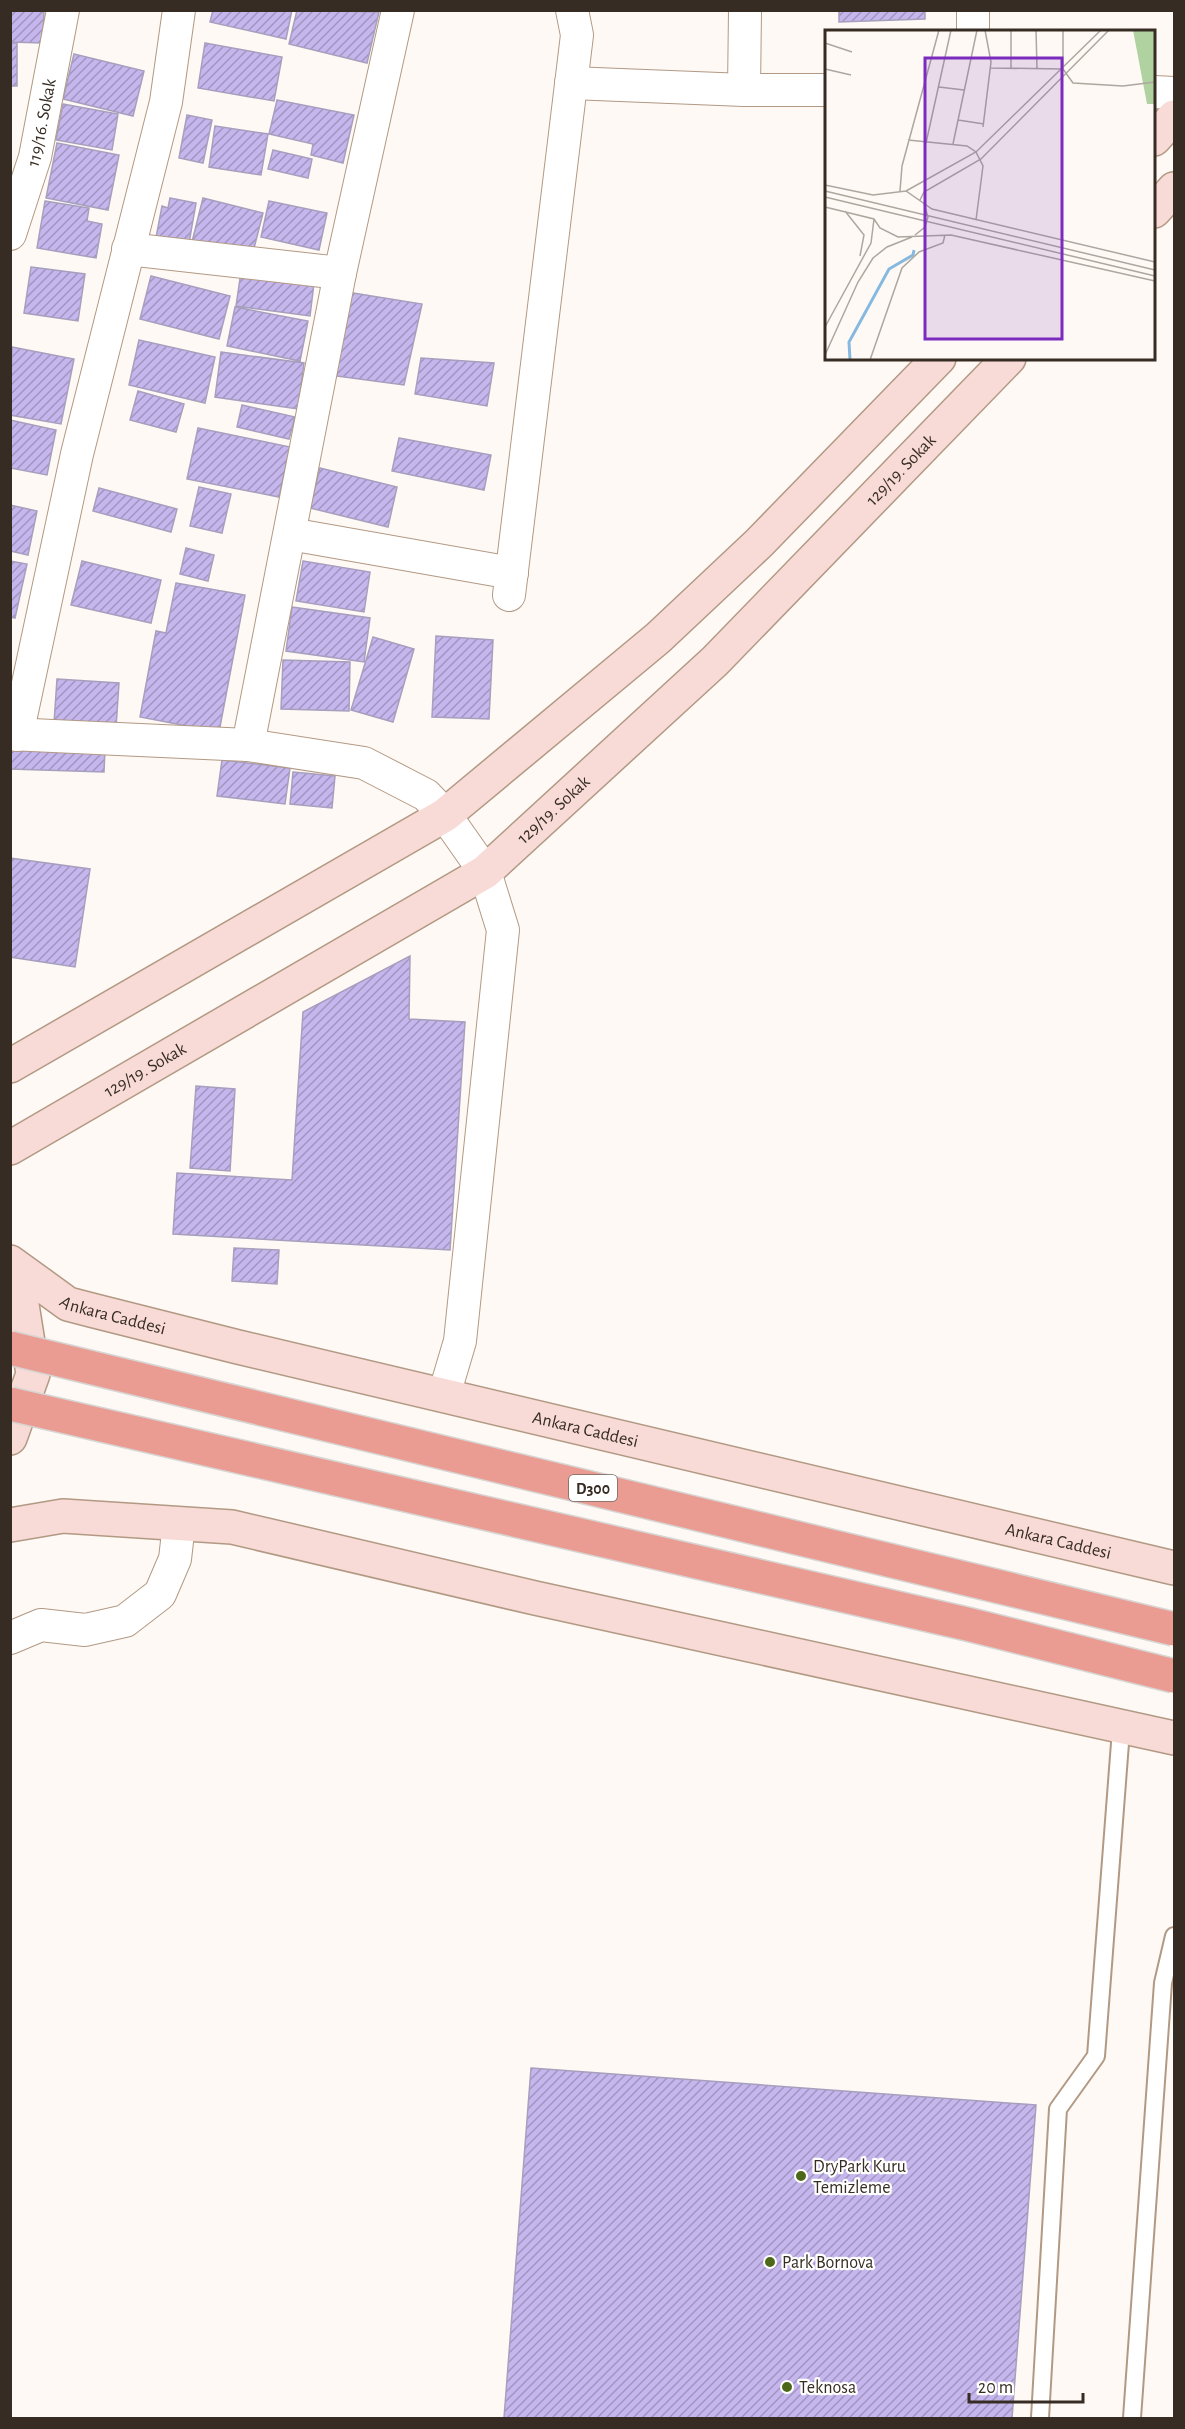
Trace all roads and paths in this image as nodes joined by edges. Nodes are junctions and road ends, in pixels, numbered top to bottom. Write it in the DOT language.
graph roads {
  1 [pos="63,10"];
  2 [pos="179,10"];
  3 [pos="398,10"];
  4 [pos="572,10"];
  5 [pos="745,10"];
  6 [pos="973,10"];
  7 [pos="973,30"];
  8 [pos="572,83"];
  9 [pos="744,90"];
  10 [pos="825,90"];
  11 [pos="1155,92"];
  12 [pos="1174,93"];
  13 [pos="1174,117"];
  14 [pos="1155,138"];
  15 [pos="1174,189"];
  16 [pos="1155,210"];
  17 [pos="10,234"];
  18 [pos="128,249"];
  19 [pos="340,273"];
  20 [pos="937,360"];
  21 [pos="1007,360"];
  22 [pos="290,534"];
  23 [pos="14,735"];
  24 [pos="248,745"];
  25 [pos="445,815"];
  26 [pos="485,872"];
  27 [pos="10,1066"];
  28 [pos="10,1148"];
  29 [pos="10,1262"];
  30 [pos="10,1281"];
  31 [pos="10,1348"];
  32 [pos="444,1395"];
  33 [pos="10,1404"];
  34 [pos="10,1438"];
  35 [pos="179,1524"];
  36 [pos="10,1525"];
  37 [pos="1174,1567"];
  38 [pos="1174,1629"];
  39 [pos="10,1638"];
  40 [pos="1174,1676"];
  41 [pos="1081,1716"];
  42 [pos="1174,1738"];
  43 [pos="1174,1936"];
  44 [pos="1040,2418"];
  45 [pos="1132,2418"];
  1 -- 17 [label="street, 119/16. Sokak"];
  2 -- 18 [label="street"];
  3 -- 19 [label="street"];
  4 -- 8 [label="street"];
  5 -- 9 [label="street"];
  6 -- 7 [label="street"];
  8 -- 9 [label="street"];
  8 -- 22 [label="street"];
  9 -- 10 [label="street"];
  11 -- 12 [label="street"];
  13 -- 14 [label="main road"];
  15 -- 16 [label="main road"];
  18 -- 19 [label="street"];
  18 -- 23 [label="street"];
  19 -- 22 [label="street"];
  20 -- 25 [label="main road"];
  21 -- 26 [label="main road, 129/19. Sokak"];
  22 -- 24 [label="street"];
  23 -- 24 [label="street"];
  24 -- 25 [label="street"];
  25 -- 26 [label="street"];
  25 -- 27 [label="main road"];
  26 -- 28 [label="main road, 129/19. Sokak"];
  26 -- 32 [label="street"];
  29 -- 32 [label="main road, Ankara Caddesi"];
  30 -- 34 [label="main road"];
  31 -- 38 [label="highway, D300, bridge"];
  32 -- 37 [label="main road, Ankara Caddesi"];
  33 -- 40 [label="highway, bridge"];
  35 -- 36 [label="main road"];
  35 -- 39 [label="street"];
  35 -- 41 [label="main road"];
  41 -- 42 [label="main road"];
  41 -- 44 [label="lane"];
  43 -- 45 [label="lane"];
}
